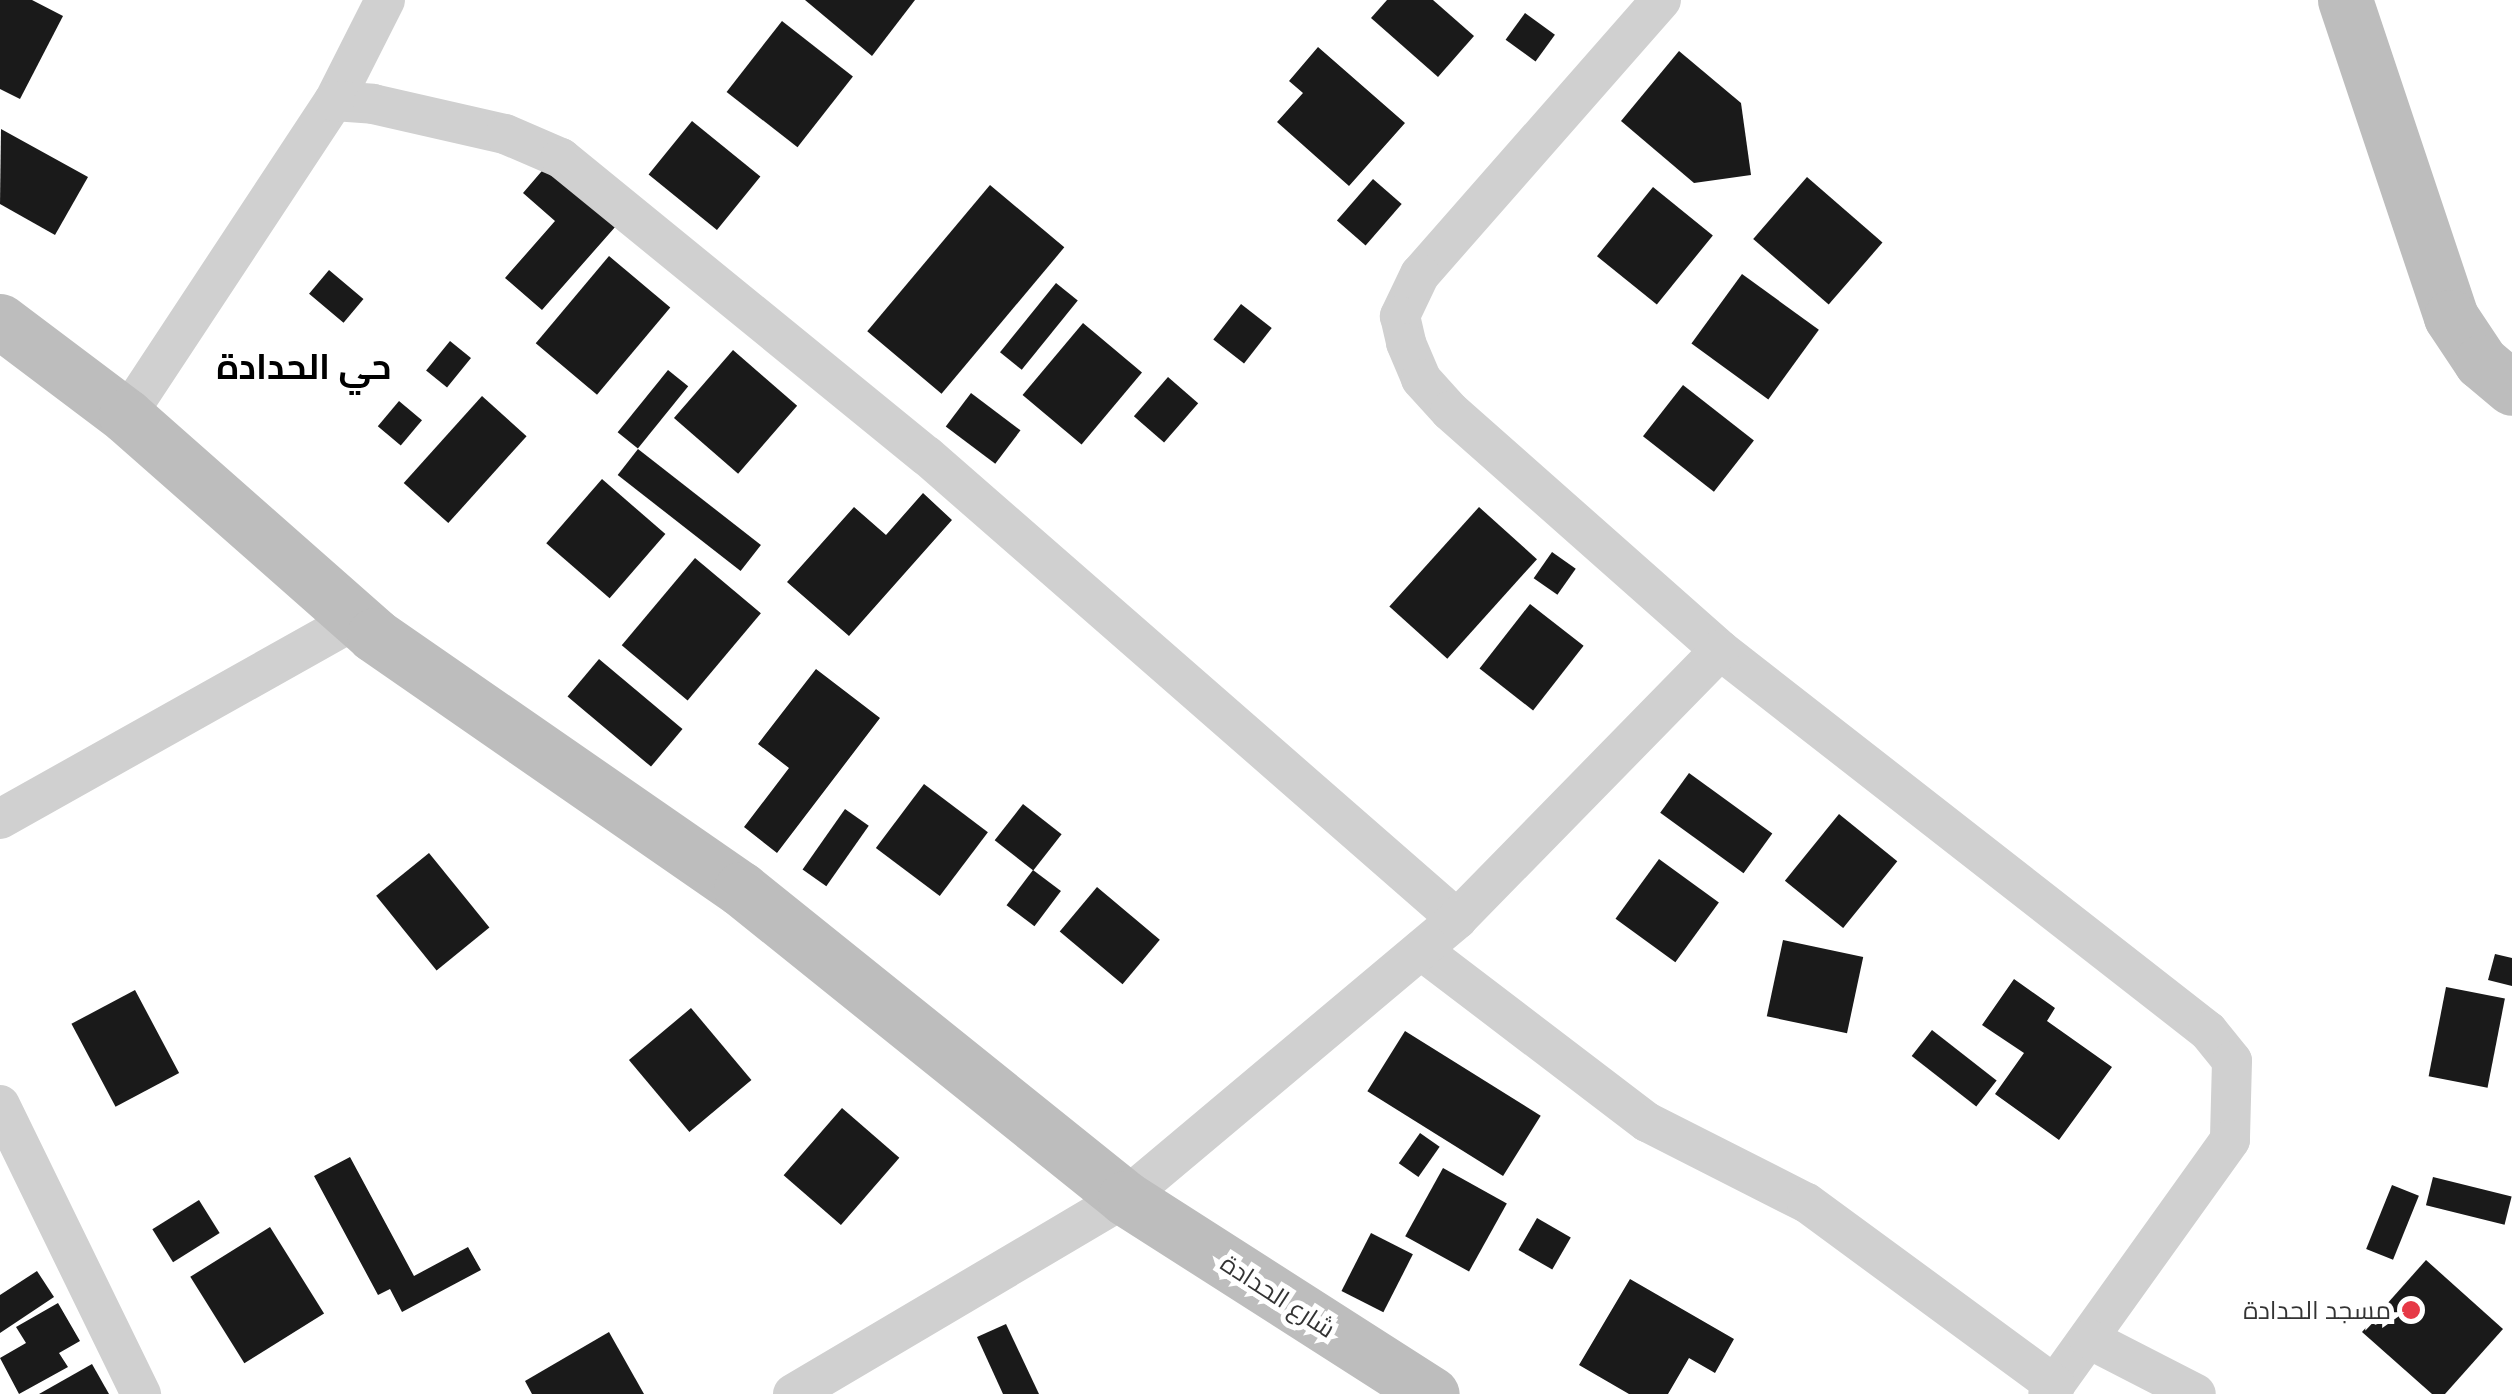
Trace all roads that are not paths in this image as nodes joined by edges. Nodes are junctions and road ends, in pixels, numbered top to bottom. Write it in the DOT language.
graph roads {
  1 [pos="384,0"];
  2 [pos="1661,0"];
  3 [pos="2346,0"];
  4 [pos="334,101"];
  5 [pos="0,320"];
  6 [pos="2512,388"];
  7 [pos="126,416"];
  8 [pos="356,619"];
  9 [pos="1720,650"];
  10 [pos="0,819"];
  11 [pos="1457,919"];
  12 [pos="1420,950"];
  13 [pos="0,1105"];
  14 [pos="1125,1198"];
  15 [pos="2089,1339"];
  16 [pos="2052,1390"];
  17 [pos="141,1394"];
  18 [pos="792,1394"];
  19 [pos="1432,1394"];
  20 [pos="2196,1394"];
  1 -- 4 [label="street"];
  2 -- 9 [label="street"];
  3 -- 6 [label="street"];
  4 -- 7 [label="street"];
  4 -- 11 [label="street"];
  5 -- 7 [label="street, شارع الحدادة"];
  7 -- 8 [label="street, شارع الحدادة"];
  8 -- 10 [label="street"];
  8 -- 14 [label="street, شارع الحدادة"];
  9 -- 11 [label="street"];
  9 -- 15 [label="street"];
  11 -- 12 [label="street"];
  12 -- 14 [label="street"];
  12 -- 16 [label="street"];
  13 -- 17 [label="street"];
  14 -- 18 [label="street"];
  14 -- 19 [label="street, شارع الحدادة"];
  15 -- 16 [label="street"];
  15 -- 20 [label="street"];
}
